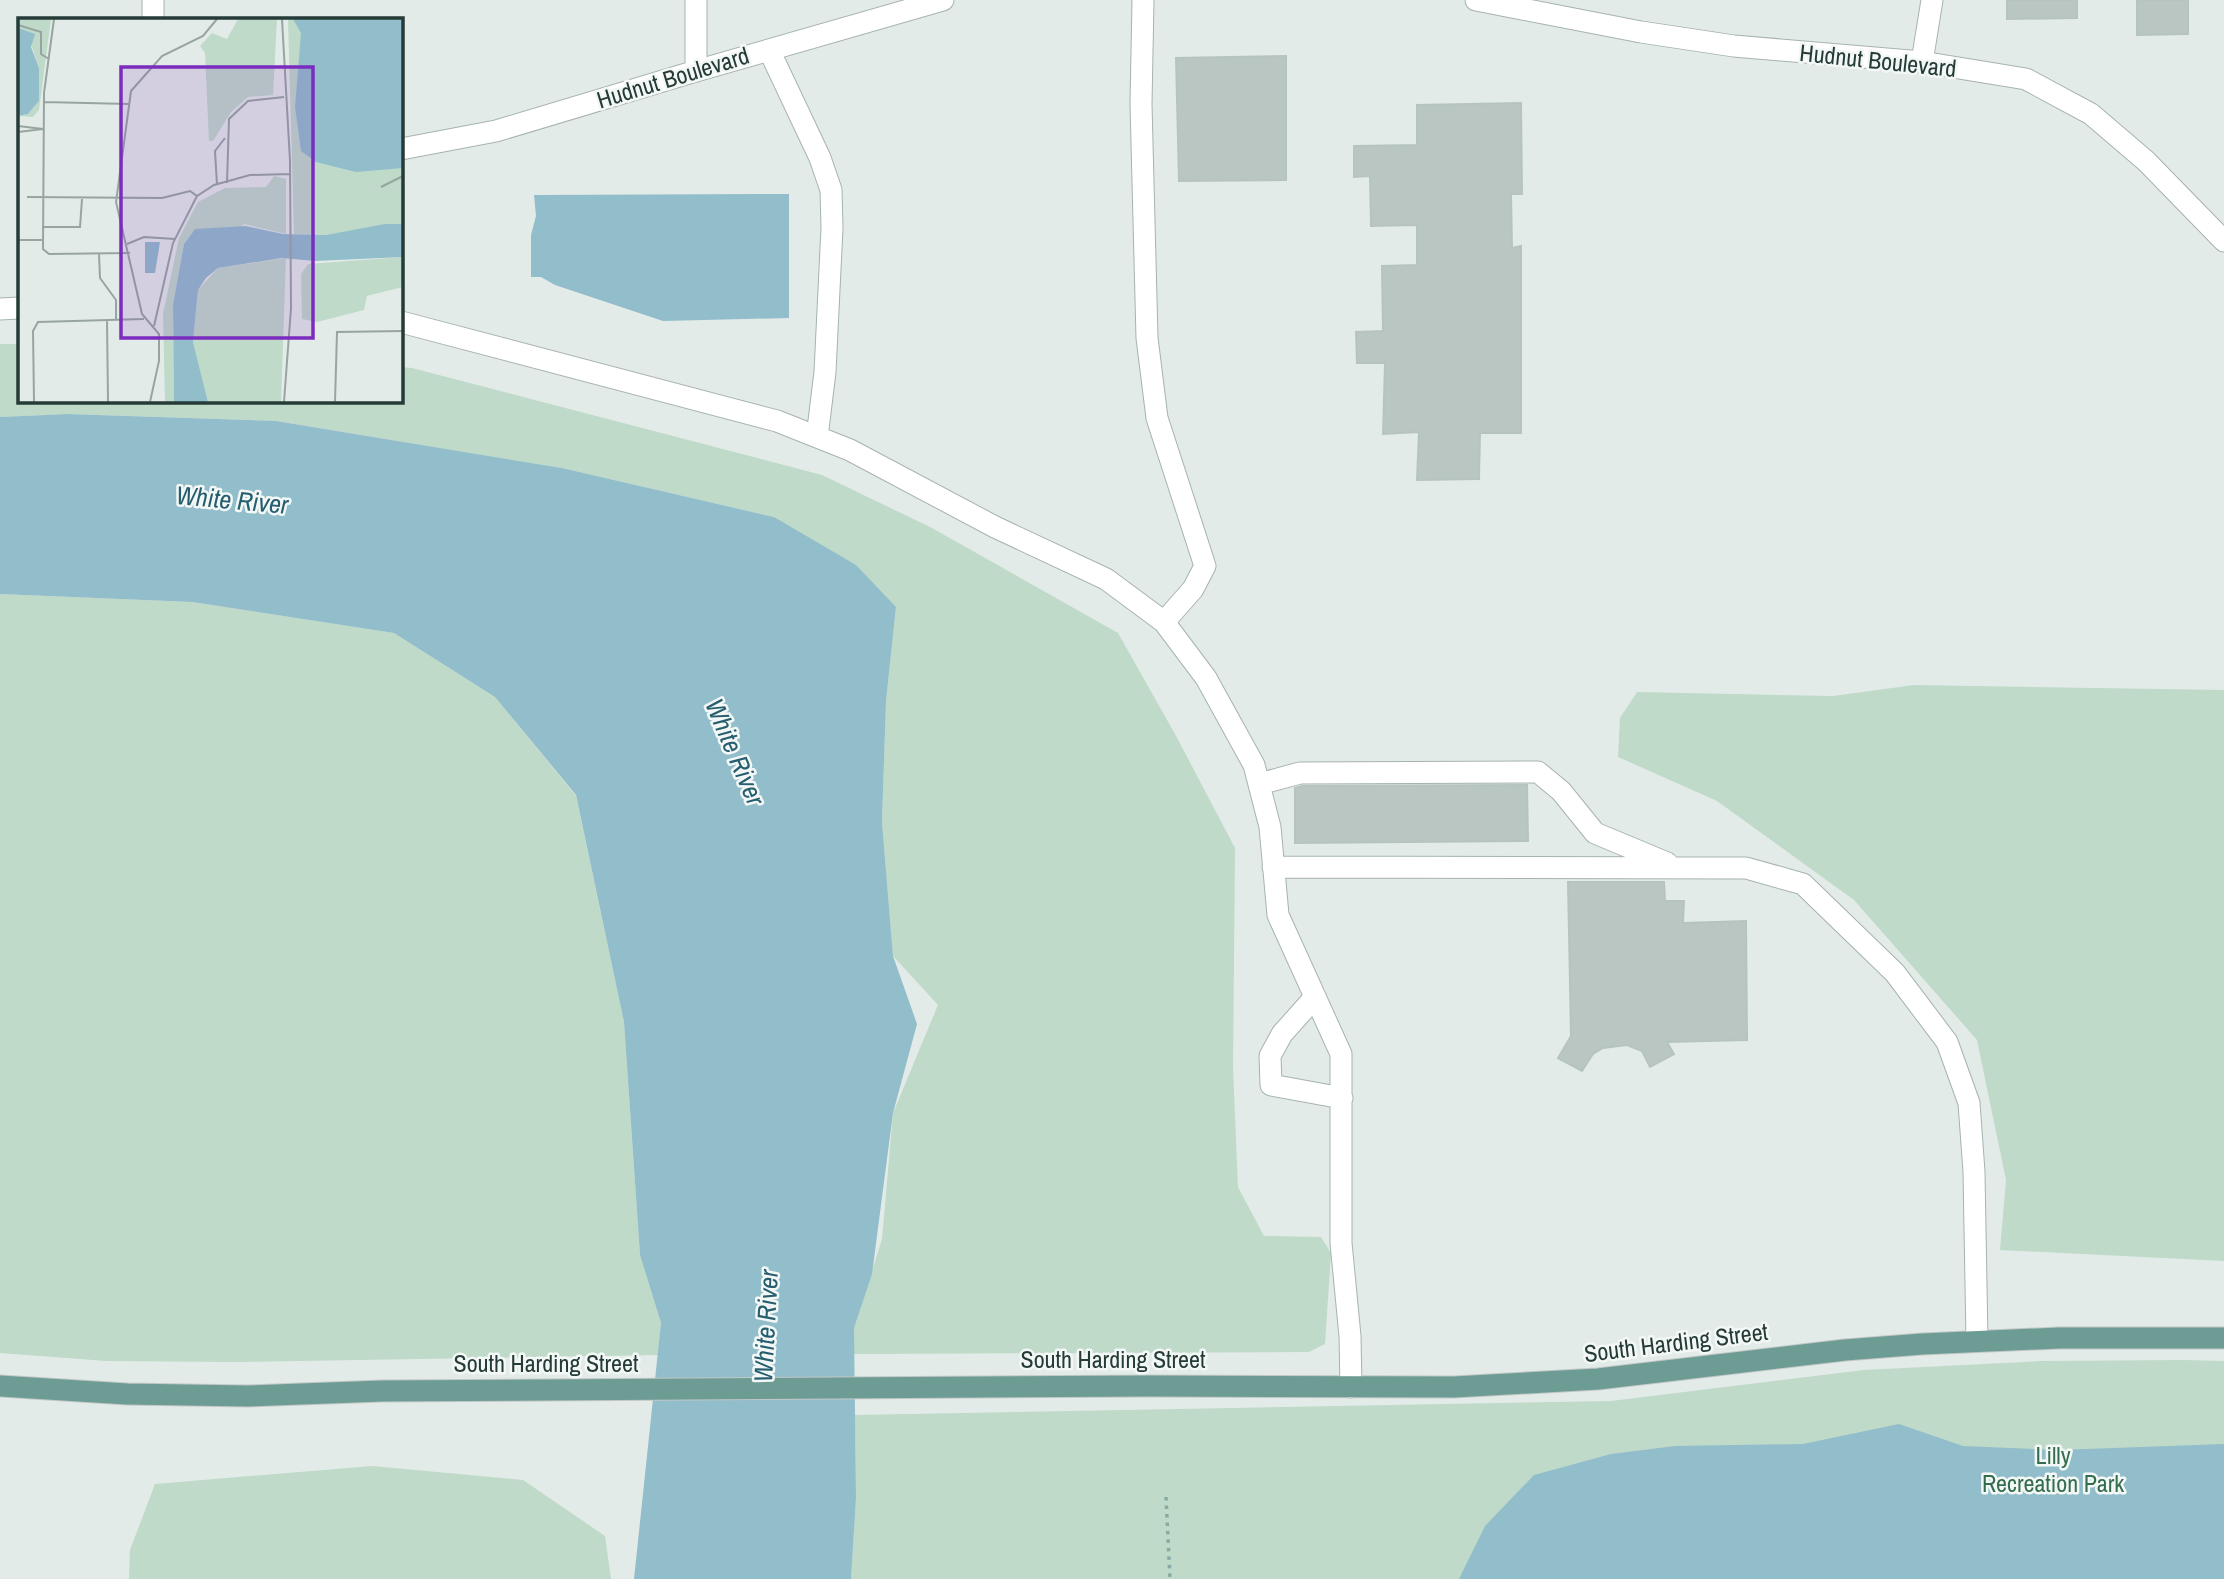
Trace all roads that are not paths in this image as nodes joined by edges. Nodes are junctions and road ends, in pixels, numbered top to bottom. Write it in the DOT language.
graph roads {
  1 [pos="153,0"];
  2 [pos="696,0"];
  3 [pos="943,0"];
  4 [pos="1143,0"];
  5 [pos="1476,0"];
  6 [pos="1932,0"];
  7 [pos="153,18"];
  8 [pos="769,50"];
  9 [pos="1922,62"];
  10 [pos="696,71"];
  11 [pos="402,149"];
  12 [pos="2224,241"];
  13 [pos="18,308"];
  14 [pos="0,309"];
  15 [pos="402,322"];
  16 [pos="817,437"];
  17 [pos="1164,622"];
  18 [pos="1259,784"];
  19 [pos="1273,867"];
  20 [pos="1676,867"];
  21 [pos="1315,997"];
  22 [pos="1342,1098"];
  23 [pos="2224,1338"];
  24 [pos="1977,1340"];
  25 [pos="0,1386"];
  26 [pos="1351,1387"];
  1 -- 7 [label="street"];
  2 -- 10 [label="street"];
  3 -- 8 [label="street, Hudnut Boulevard"];
  4 -- 17 [label="street"];
  5 -- 9 [label="street, Hudnut Boulevard"];
  6 -- 9 [label="street"];
  8 -- 10 [label="street, Hudnut Boulevard"];
  8 -- 16 [label="street"];
  9 -- 12 [label="street, Hudnut Boulevard"];
  10 -- 11 [label="street, Hudnut Boulevard"];
  13 -- 14 [label="street"];
  15 -- 16 [label="street"];
  16 -- 17 [label="street"];
  17 -- 18 [label="street"];
  18 -- 19 [label="street"];
  18 -- 20 [label="street"];
  19 -- 20 [label="street"];
  19 -- 21 [label="street"];
  20 -- 24 [label="street"];
  21 -- 22 [label="street"];
  21 -- 22 [label="street"];
  22 -- 26 [label="street"];
  23 -- 24 [label="main road, South Harding Street"];
  24 -- 26 [label="main road, South Harding Street"];
  25 -- 26 [label="main road, South Harding Street"];
}
